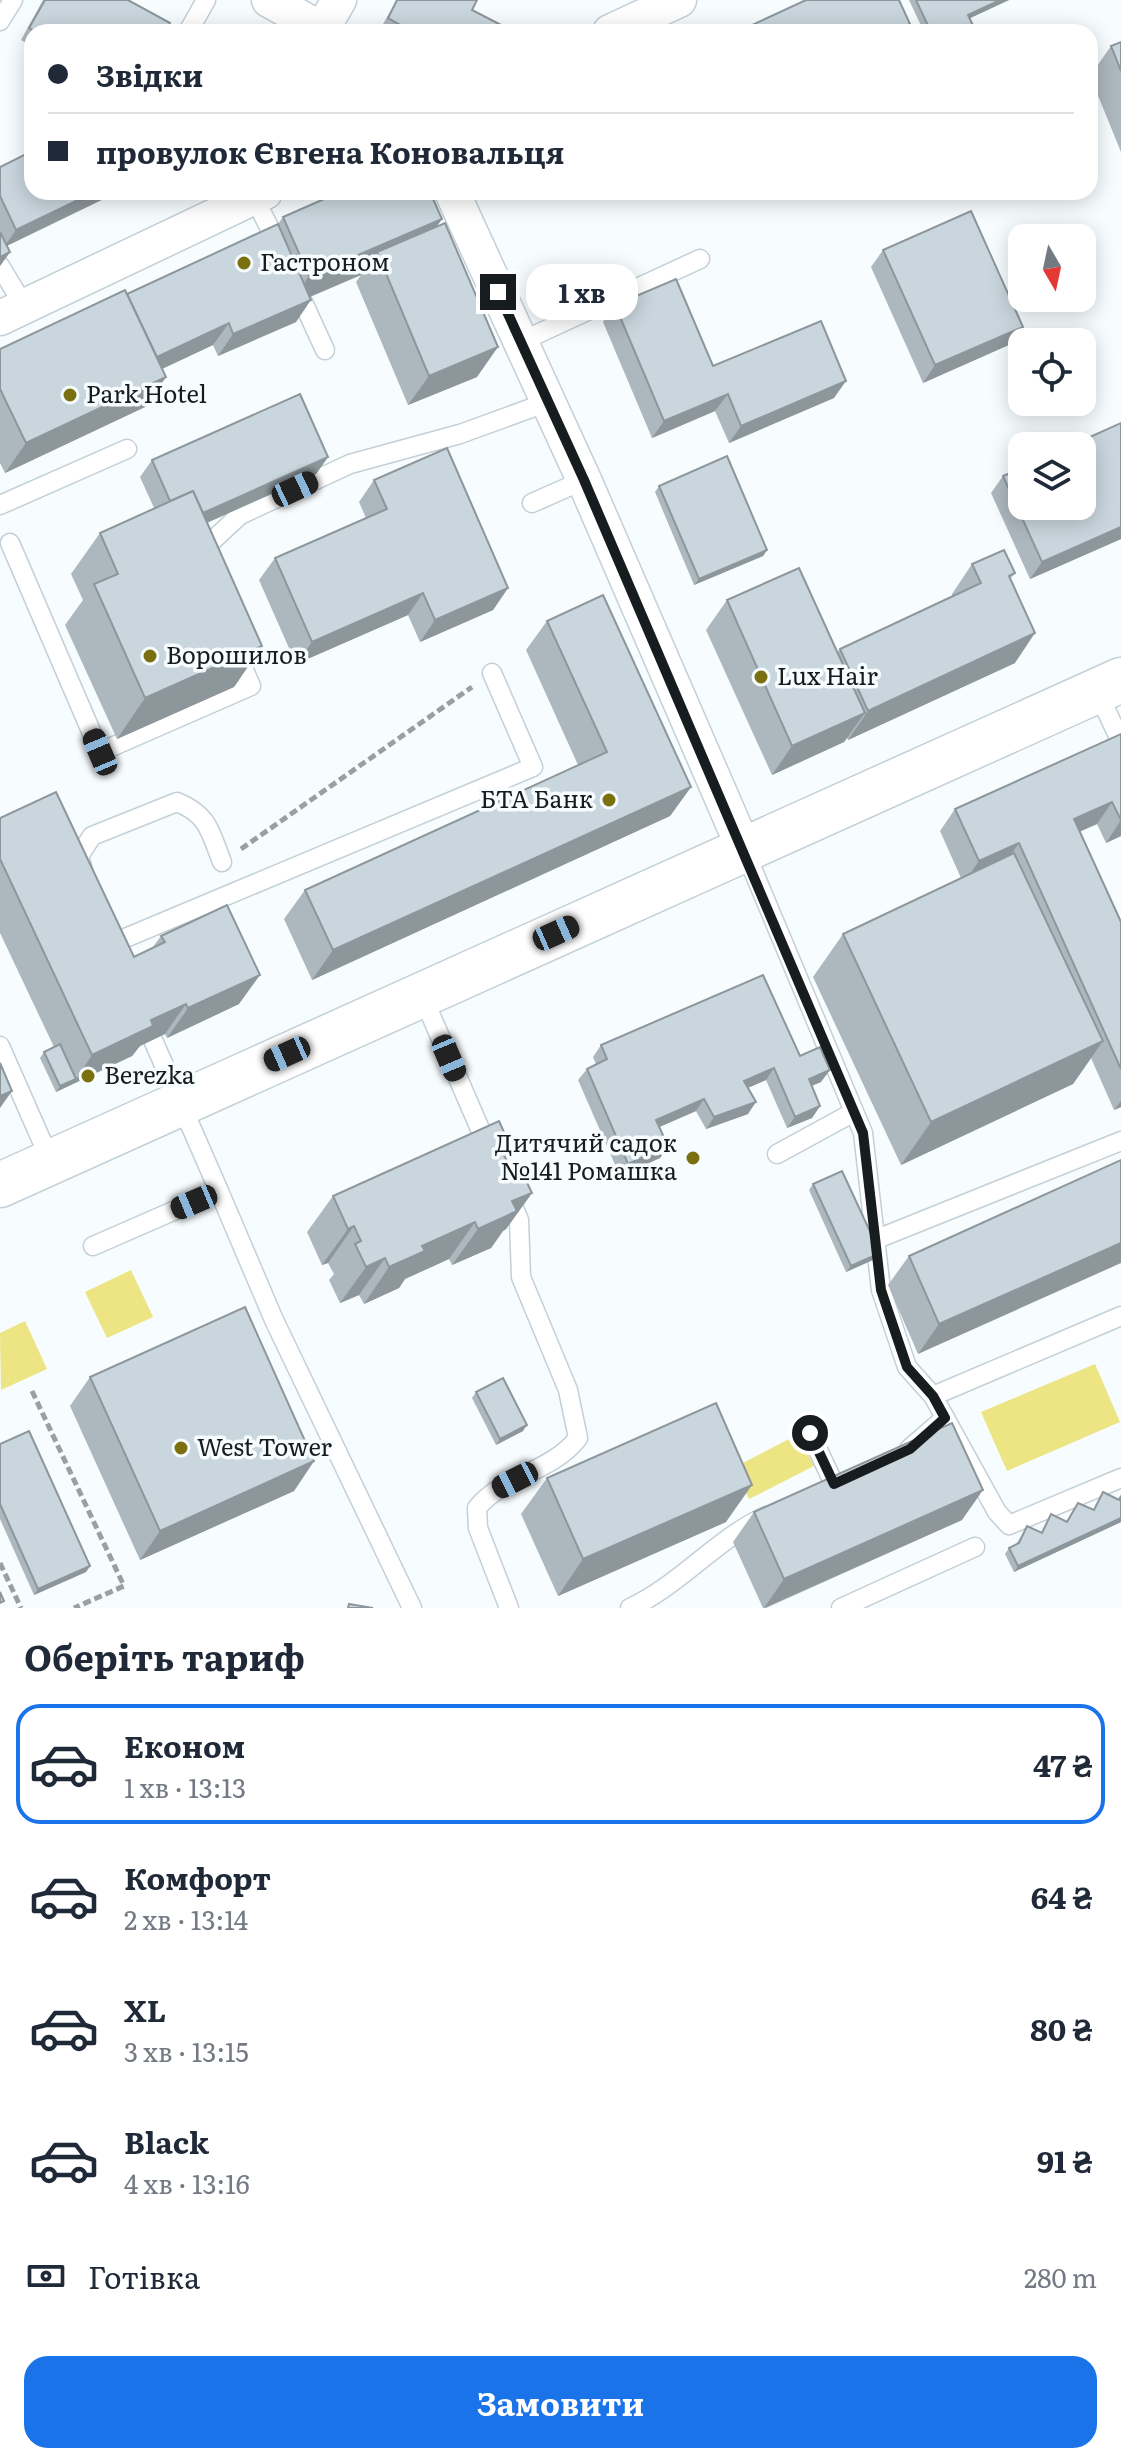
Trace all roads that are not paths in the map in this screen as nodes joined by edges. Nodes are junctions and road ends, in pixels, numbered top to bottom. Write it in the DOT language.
graph roads {
  1 [pos="13,0"];
  2 [pos="206,0"];
  3 [pos="269,0"];
  4 [pos="679,0"];
  5 [pos="329,20"];
  6 [pos="0,21"];
  7 [pos="192,24"];
  8 [pos="627,24"];
  9 [pos="248,200"];
  10 [pos="261,200"];
  11 [pos="456,200"];
  12 [pos="276,241"];
  13 [pos="700,259"];
  14 [pos="0,266"];
  15 [pos="302,300"];
  16 [pos="12,312"];
  17 [pos="520,342"];
  18 [pos="325,350"];
  19 [pos="548,402"];
  20 [pos="127,449"];
  21 [pos="584,480"];
  22 [pos="532,503"];
  23 [pos="0,505"];
  24 [pos="10,543"];
  25 [pos="202,571"];
  26 [pos="226,629"];
  27 [pos="492,673"];
  28 [pos="1109,685"];
  29 [pos="1121,742"];
  30 [pos="744,849"];
  31 [pos="222,862"];
  32 [pos="86,883"];
  33 [pos="111,944"];
  34 [pos="421,993"];
  35 [pos="153,1040"];
  36 [pos="0,1046"];
  37 [pos="180,1103"];
  38 [pos="854,1112"];
  39 [pos="1121,1141"];
  40 [pos="777,1154"];
  41 [pos="51,1162"];
  42 [pos="0,1185"];
  43 [pos="219,1191"];
  44 [pos="877,1239"];
  45 [pos="93,1246"];
  46 [pos="1121,1316"];
  47 [pos="933,1396"];
  48 [pos="945,1418"];
  49 [pos="810,1433"];
  50 [pos="897,1455"];
  51 [pos="1121,1478"];
  52 [pos="834,1485"];
  53 [pos="781,1509"];
  54 [pos="975,1547"];
  55 [pos="652,1598"];
  56 [pos="412,1608"];
  57 [pos="509,1608"];
  58 [pos="630,1608"];
  59 [pos="670,1608"];
  60 [pos="841,1608"];
  1 -- 6 [label="lane"];
  2 -- 7 [label="lane"];
  3 -- 5 [label="street"];
  4 -- 8 [label="street"];
  9 -- 16 [label="street"];
  10 -- 12 [label="lane"];
  11 -- 17 [label="street"];
  13 -- 17 [label="lane"];
  14 -- 16 [label="lane"];
  15 -- 18 [label="lane"];
  17 -- 19 [label="street"];
  19 -- 21 [label="street"];
  19 -- 25 [label="lane"];
  20 -- 23 [label="lane"];
  21 -- 22 [label="lane"];
  21 -- 30 [label="street"];
  24 -- 26 [label="lane"];
  27 -- 33 [label="lane"];
  28 -- 29 [label="lane"];
  28 -- 30 [label="street"];
  30 -- 34 [label="street"];
  30 -- 38 [label="lane"];
  31 -- 32 [label="lane"];
  34 -- 37 [label="street"];
  34 -- 57 [label="lane"];
  35 -- 37 [label="lane"];
  36 -- 41 [label="lane"];
  37 -- 41 [label="street"];
  37 -- 43 [label="lane"];
  38 -- 40 [label="lane"];
  38 -- 44 [label="lane"];
  39 -- 44 [label="lane"];
  41 -- 42 [label="street"];
  43 -- 45 [label="lane"];
  43 -- 56 [label="lane"];
  44 -- 47 [label="lane"];
  46 -- 47 [label="lane"];
  47 -- 48 [label="lane"];
  48 -- 50 [label="lane"];
  48 -- 51 [label="lane"];
  49 -- 52 [label="lane"];
  53 -- 55 [label="lane"];
  54 -- 60 [label="lane"];
  55 -- 58 [label="lane"];
  55 -- 59 [label="lane"];
}
